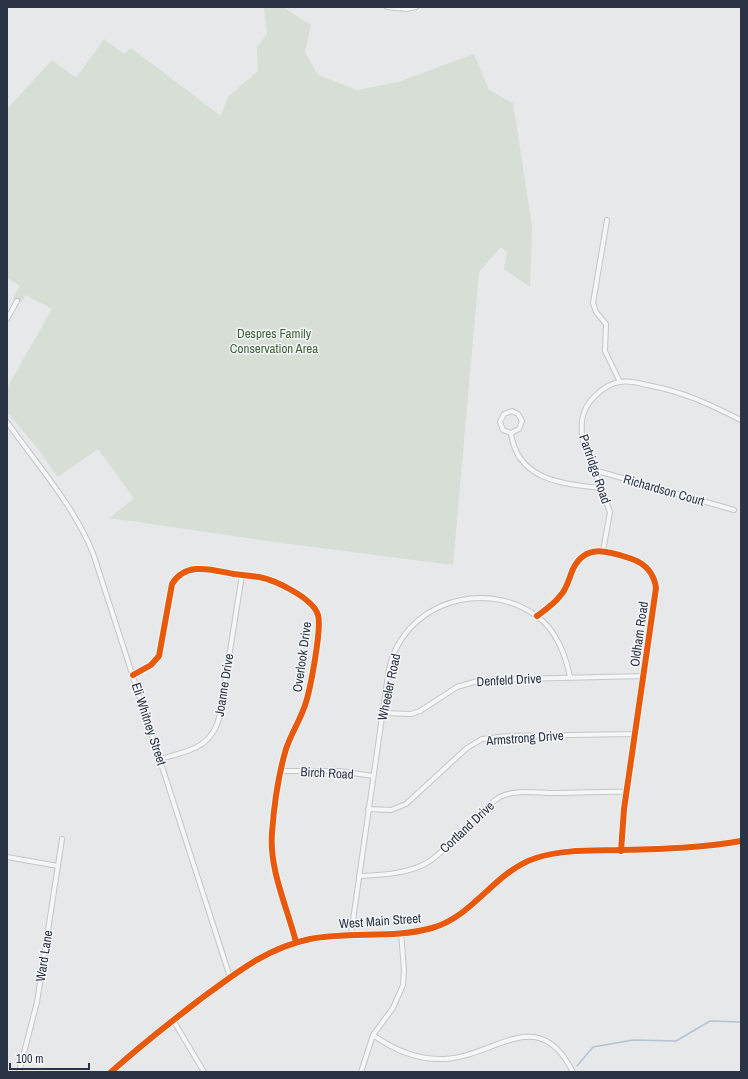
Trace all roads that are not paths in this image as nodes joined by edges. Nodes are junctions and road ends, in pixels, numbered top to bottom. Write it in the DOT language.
graph roads {
  1 [pos="387,7"];
  2 [pos="416,7"];
  3 [pos="607,220"];
  4 [pos="17,301"];
  5 [pos="7,319"];
  6 [pos="620,382"];
  7 [pos="741,420"];
  8 [pos="7,422"];
  9 [pos="511,433"];
  10 [pos="594,470"];
  11 [pos="601,488"];
  12 [pos="734,510"];
  13 [pos="603,551"];
  14 [pos="242,575"];
  15 [pos="537,616"];
  16 [pos="133,675"];
  17 [pos="644,676"];
  18 [pos="570,677"];
  19 [pos="382,713"];
  20 [pos="635,734"];
  21 [pos="160,759"];
  22 [pos="281,771"];
  23 [pos="373,776"];
  24 [pos="627,792"];
  25 [pos="368,809"];
  26 [pos="62,839"];
  27 [pos="741,841"];
  28 [pos="621,851"];
  29 [pos="7,857"];
  30 [pos="58,866"];
  31 [pos="359,876"];
  32 [pos="401,932"];
  33 [pos="351,934"];
  34 [pos="296,942"];
  35 [pos="230,977"];
  36 [pos="173,1020"];
  37 [pos="373,1035"];
  38 [pos="19,1072"];
  39 [pos="111,1072"];
  40 [pos="204,1072"];
  41 [pos="361,1072"];
  42 [pos="573,1072"];
  1 -- 2 [label="street"];
  3 -- 6 [label="street"];
  4 -- 5 [label="street"];
  6 -- 7 [label="street"];
  6 -- 10 [label="street, Partridge Road"];
  8 -- 16 [label="street, Eli Whitney Street"];
  9 -- 9 [label="street"];
  9 -- 11 [label="street"];
  10 -- 11 [label="street, Partridge Road"];
  10 -- 12 [label="street, Richardson Court"];
  11 -- 13 [label="street, Partridge Road"];
  13 -- 15 [label="street"];
  13 -- 17 [label="street, Oldham Road"];
  14 -- 16 [label="street, Overlook Drive"];
  14 -- 21 [label="street, Joanne Drive"];
  14 -- 22 [label="street, Overlook Drive"];
  15 -- 18 [label="street, Wheeler Road"];
  15 -- 19 [label="street, Wheeler Road"];
  16 -- 21 [label="street, Eli Whitney Street"];
  17 -- 18 [label="street, Denfeld Drive"];
  17 -- 20 [label="street, Oldham Road"];
  18 -- 19 [label="street, Denfeld Drive"];
  19 -- 23 [label="street, Wheeler Road"];
  20 -- 24 [label="street, Oldham Road"];
  20 -- 25 [label="street, Armstrong Drive"];
  21 -- 35 [label="street, Eli Whitney Street"];
  22 -- 23 [label="street, Birch Road"];
  22 -- 34 [label="street, Overlook Drive"];
  23 -- 25 [label="street, Wheeler Road"];
  24 -- 28 [label="street, Oldham Road"];
  24 -- 31 [label="street, Cortland Drive"];
  25 -- 31 [label="street, Wheeler Road"];
  26 -- 30 [label="street, Ward Lane"];
  27 -- 28 [label="street, West Main Street"];
  28 -- 32 [label="street, West Main Street"];
  29 -- 30 [label="street"];
  30 -- 38 [label="street, Ward Lane"];
  31 -- 33 [label="street, Wheeler Road"];
  32 -- 33 [label="street, West Main Street"];
  32 -- 37 [label="street"];
  33 -- 34 [label="street, West Main Street"];
  34 -- 35 [label="street, West Main Street"];
  35 -- 36 [label="street, West Main Street"];
  36 -- 39 [label="street, West Main Street"];
  36 -- 40 [label="street"];
  37 -- 41 [label="street"];
  37 -- 42 [label="street"];
}
